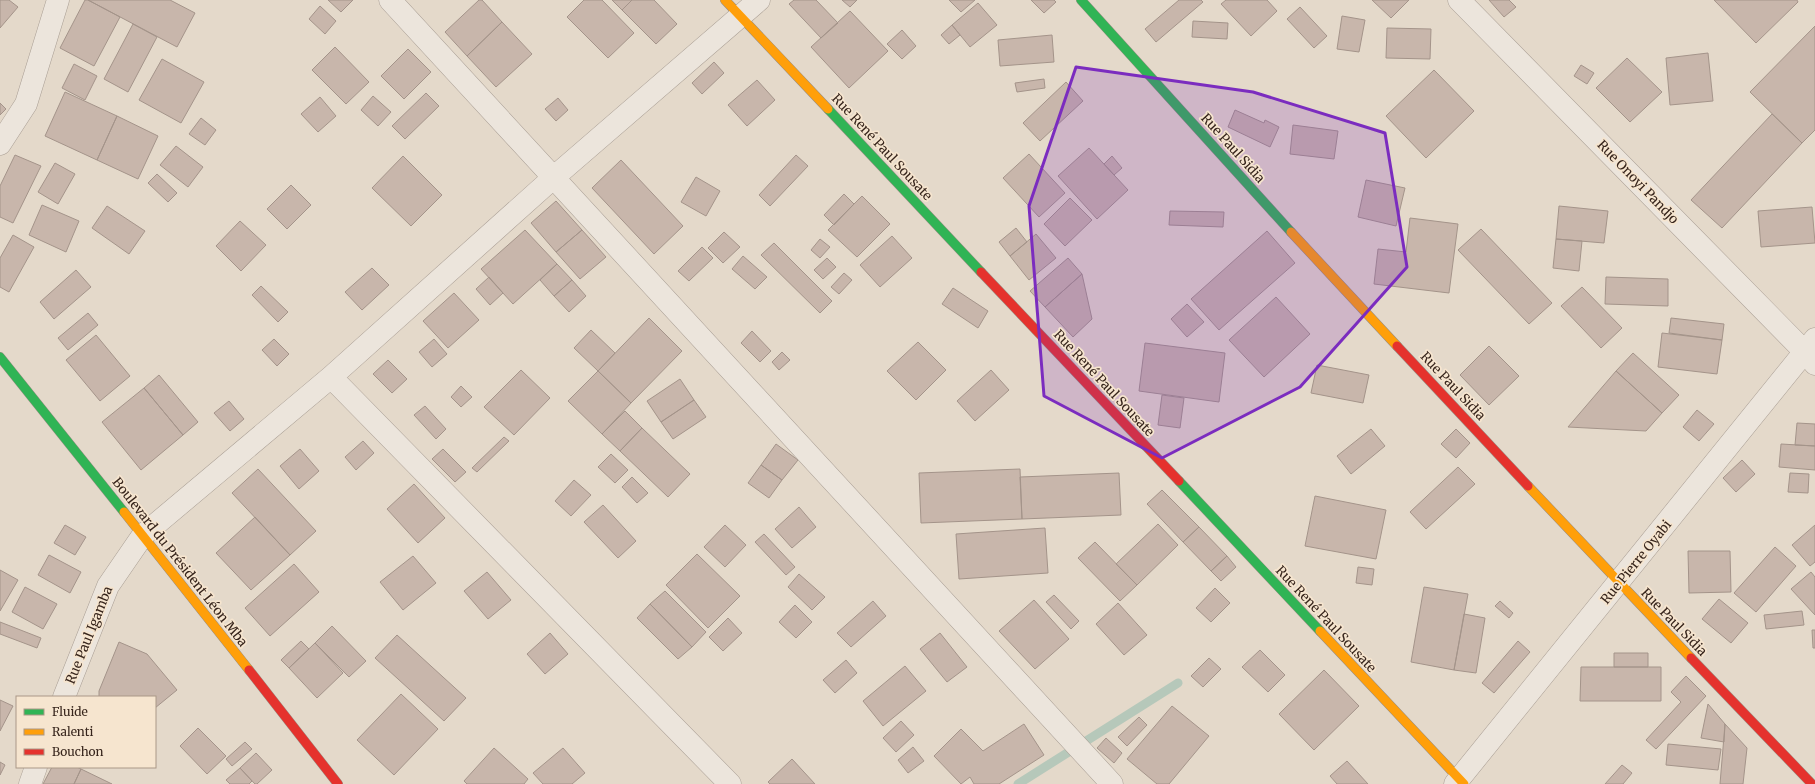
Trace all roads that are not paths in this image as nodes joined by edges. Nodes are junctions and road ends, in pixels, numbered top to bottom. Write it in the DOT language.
graph roads {
  1 [pos="58,0"];
  2 [pos="390,0"];
  3 [pos="725,0"];
  4 [pos="759,0"];
  5 [pos="1081,0"];
  6 [pos="1459,0"];
  7 [pos="741,17"];
  8 [pos="0,144"];
  9 [pos="553,178"];
  10 [pos="1812,352"];
  11 [pos="0,356"];
  12 [pos="331,377"];
  13 [pos="143,535"];
  14 [pos="1619,584"];
  15 [pos="64,696"];
  16 [pos="36,768"];
  17 [pos="1460,782"];
  18 [pos="30,784"];
  19 [pos="338,784"];
  20 [pos="730,784"];
  21 [pos="1112,784"];
  22 [pos="1812,784"];
  1 -- 8 [label="street"];
  2 -- 9 [label="street"];
  3 -- 7 [label="street, Rue René Paul Sousate"];
  4 -- 7 [label="street, Rue Paul Igamba"];
  5 -- 14 [label="street, Rue Paul Sidia"];
  6 -- 10 [label="street, Rue Onoyi Pandjo"];
  7 -- 9 [label="street, Rue Paul Igamba"];
  7 -- 17 [label="street, Rue René Paul Sousate"];
  9 -- 12 [label="street, Rue Paul Igamba"];
  9 -- 21 [label="street"];
  10 -- 14 [label="street, Rue Pierre Oyabi"];
  11 -- 13 [label="street, Boulevard du Président Léon Mba"];
  12 -- 13 [label="street, Rue Paul Igamba"];
  12 -- 20 [label="street"];
  13 -- 15 [label="street, Rue Paul Igamba"];
  13 -- 19 [label="street, Boulevard du Président Léon Mba"];
  14 -- 17 [label="street, Rue Pierre Oyabi"];
  14 -- 22 [label="street, Rue Paul Sidia"];
  16 -- 18 [label="street"];
}
